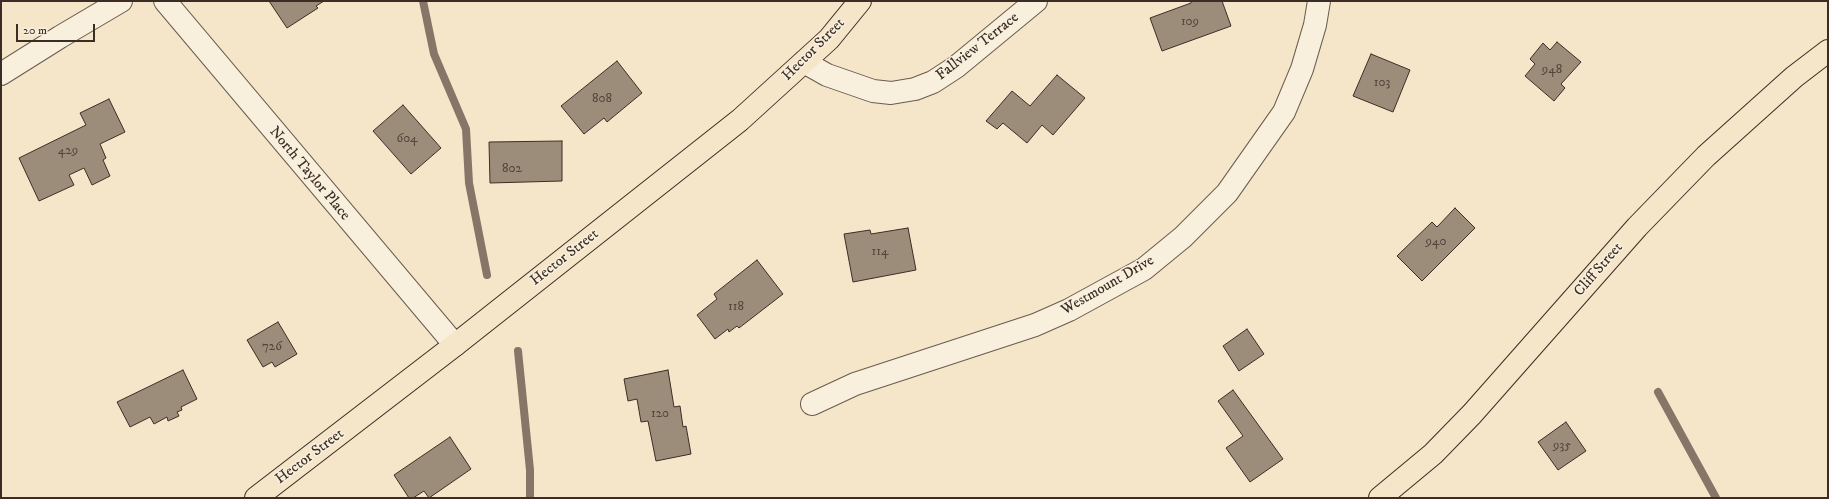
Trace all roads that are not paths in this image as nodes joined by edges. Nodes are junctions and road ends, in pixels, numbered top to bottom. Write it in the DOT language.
graph roads {
  1 [pos="121,1"];
  2 [pos="165,1"];
  3 [pos="860,1"];
  4 [pos="1036,1"];
  5 [pos="1319,1"];
  6 [pos="1828,51"];
  7 [pos="804,62"];
  8 [pos="1,74"];
  9 [pos="455,345"];
  10 [pos="812,404"];
  11 [pos="256,498"];
  12 [pos="1380,498"];
  1 -- 8 [label="street"];
  2 -- 9 [label="street, North Taylor Place"];
  3 -- 7 [label="main road, Hector Street"];
  4 -- 7 [label="street, Fallview Terrace"];
  5 -- 10 [label="street, Westmount Drive"];
  6 -- 12 [label="main road, Cliff Street"];
  7 -- 9 [label="main road, Hector Street"];
  9 -- 11 [label="main road, Hector Street"];
}
